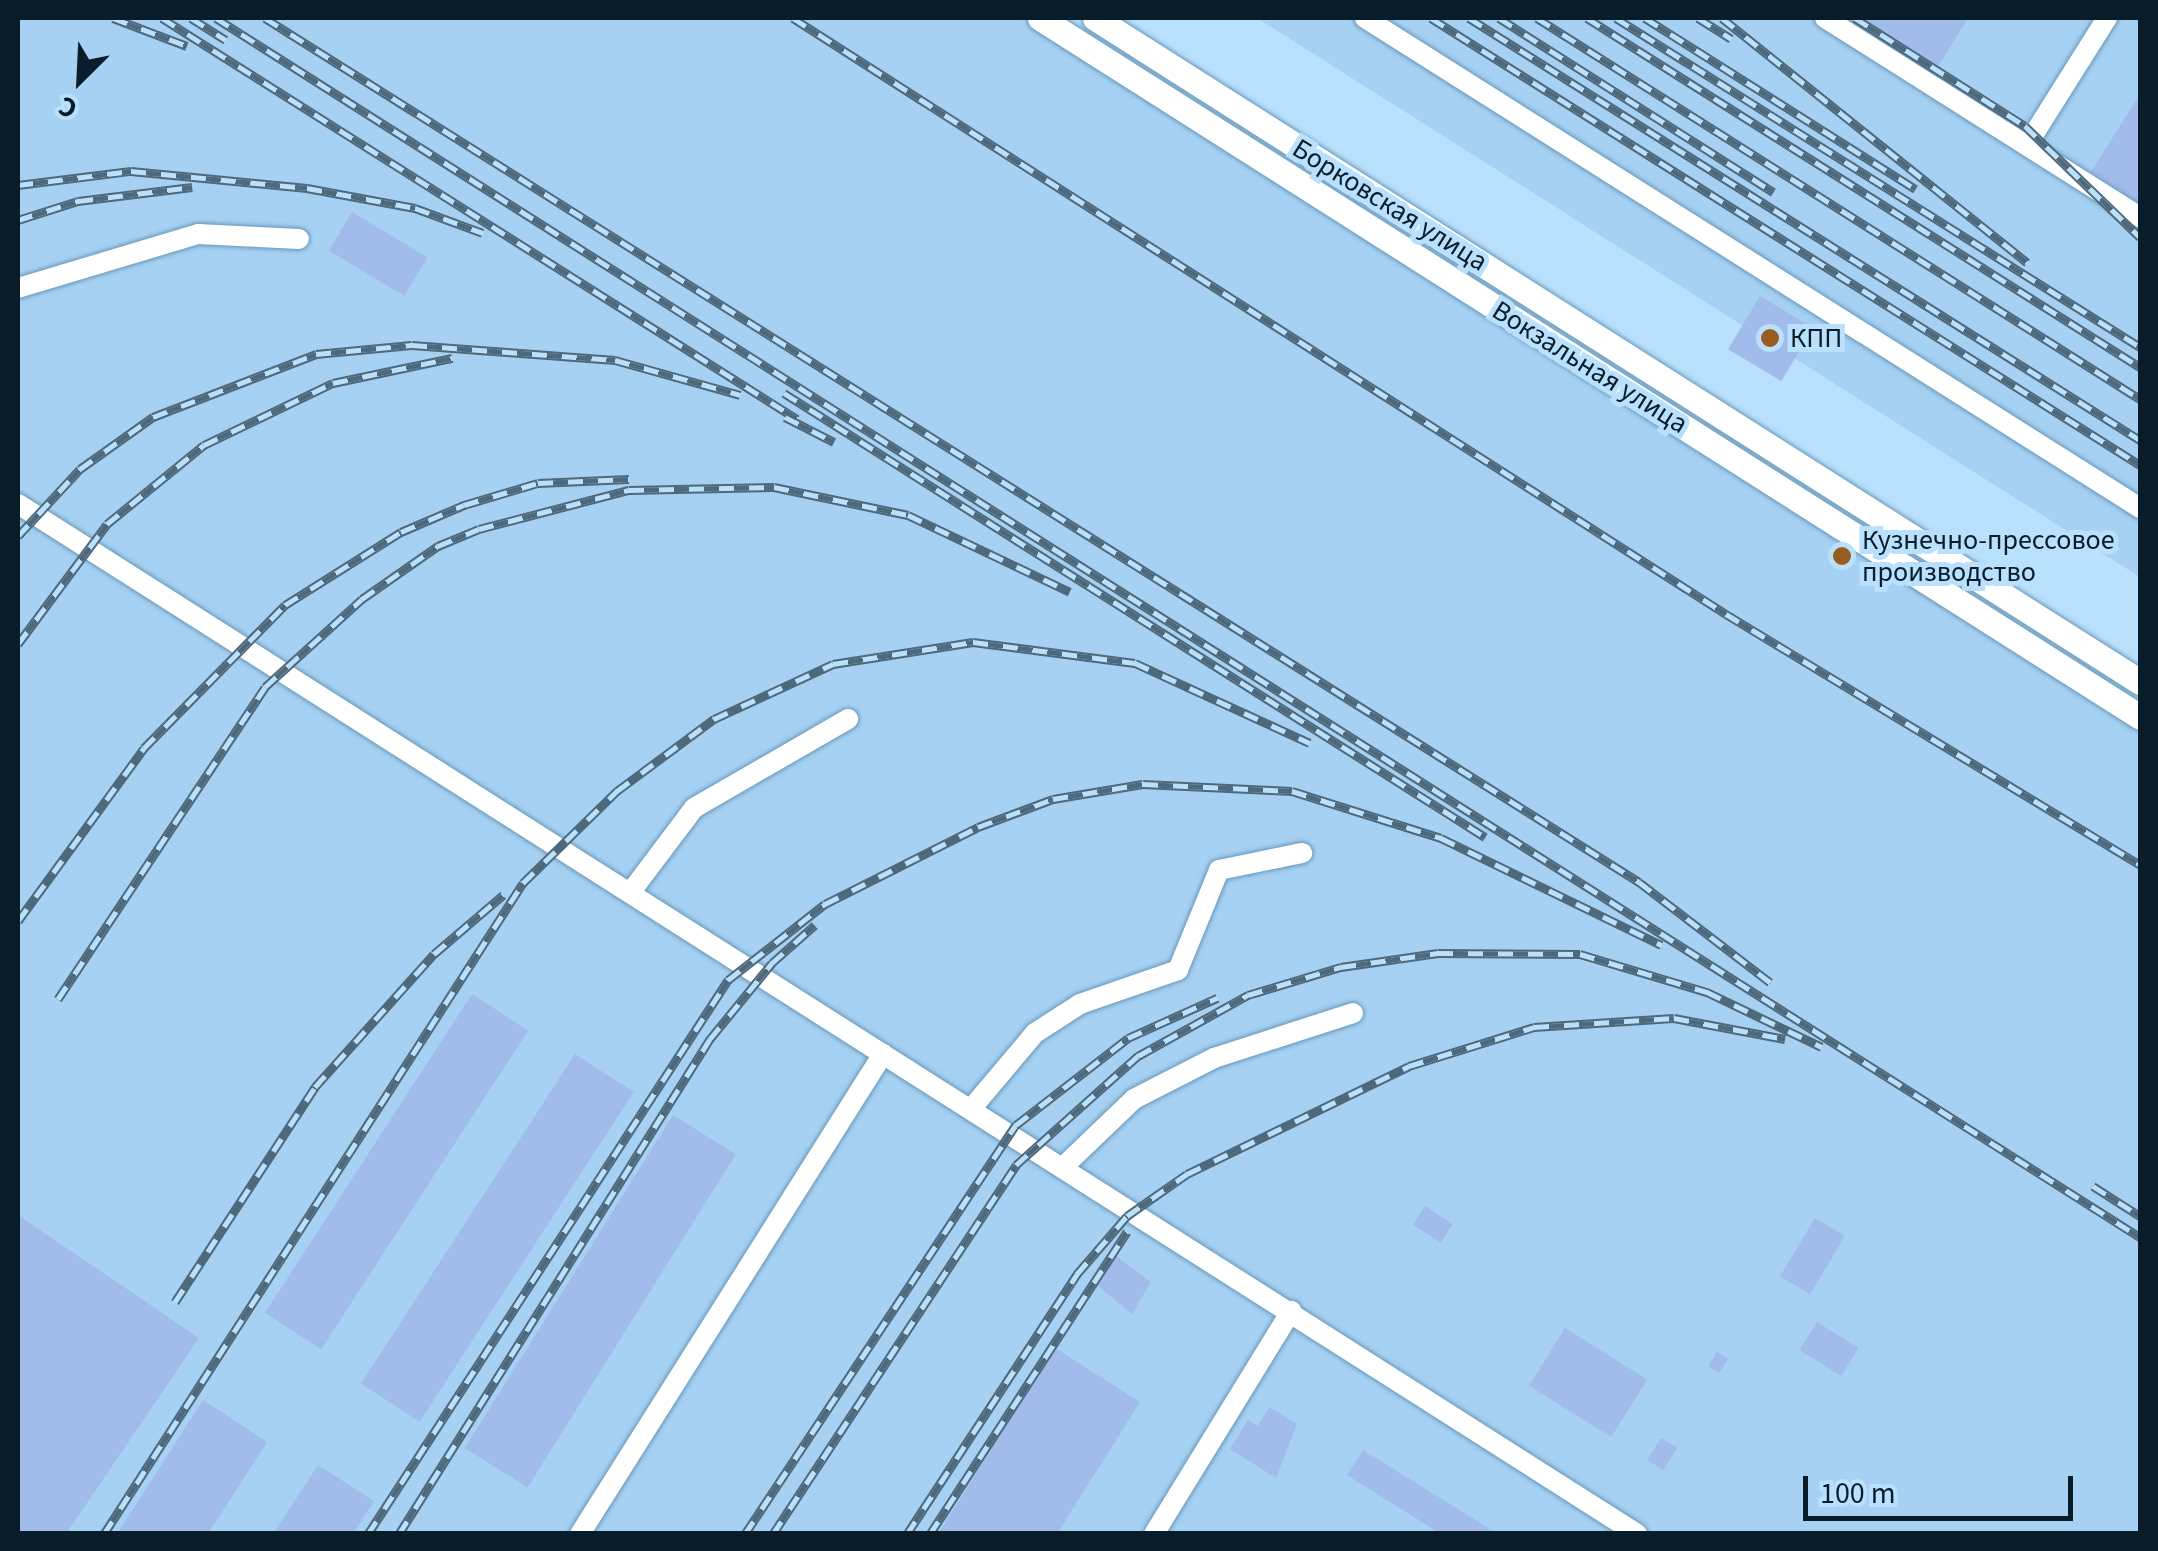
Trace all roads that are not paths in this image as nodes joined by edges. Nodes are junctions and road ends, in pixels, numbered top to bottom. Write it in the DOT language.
graph roads {
  1 [pos="1040,18"];
  2 [pos="1095,18"];
  3 [pos="1365,18"];
  4 [pos="1825,18"];
  5 [pos="2108,18"];
  6 [pos="2027,145"];
  7 [pos="2140,217"];
  8 [pos="298,240"];
  9 [pos="18,288"];
  10 [pos="18,504"];
  11 [pos="2140,508"];
  12 [pos="2140,682"];
  13 [pos="2140,718"];
  14 [pos="848,719"];
  15 [pos="1302,853"];
  16 [pos="630,893"];
  17 [pos="1352,1013"];
  18 [pos="883,1054"];
  19 [pos="971,1110"];
  20 [pos="1064,1167"];
  21 [pos="1291,1311"];
  22 [pos="580,1534"];
  23 [pos="1154,1534"];
  24 [pos="1637,1534"];
  1 -- 13 [label="main road, Вокзальная улица"];
  2 -- 12 [label="main road, Борковская улица"];
  3 -- 11 [label="lane"];
  4 -- 6 [label="lane"];
  5 -- 6 [label="lane"];
  6 -- 7 [label="lane"];
  8 -- 9 [label="lane"];
  10 -- 16 [label="lane"];
  14 -- 16 [label="lane"];
  15 -- 19 [label="lane"];
  16 -- 18 [label="lane"];
  17 -- 20 [label="lane"];
  18 -- 19 [label="lane"];
  18 -- 22 [label="lane"];
  19 -- 20 [label="lane"];
  20 -- 21 [label="lane"];
  21 -- 23 [label="lane"];
  21 -- 24 [label="lane"];
}
